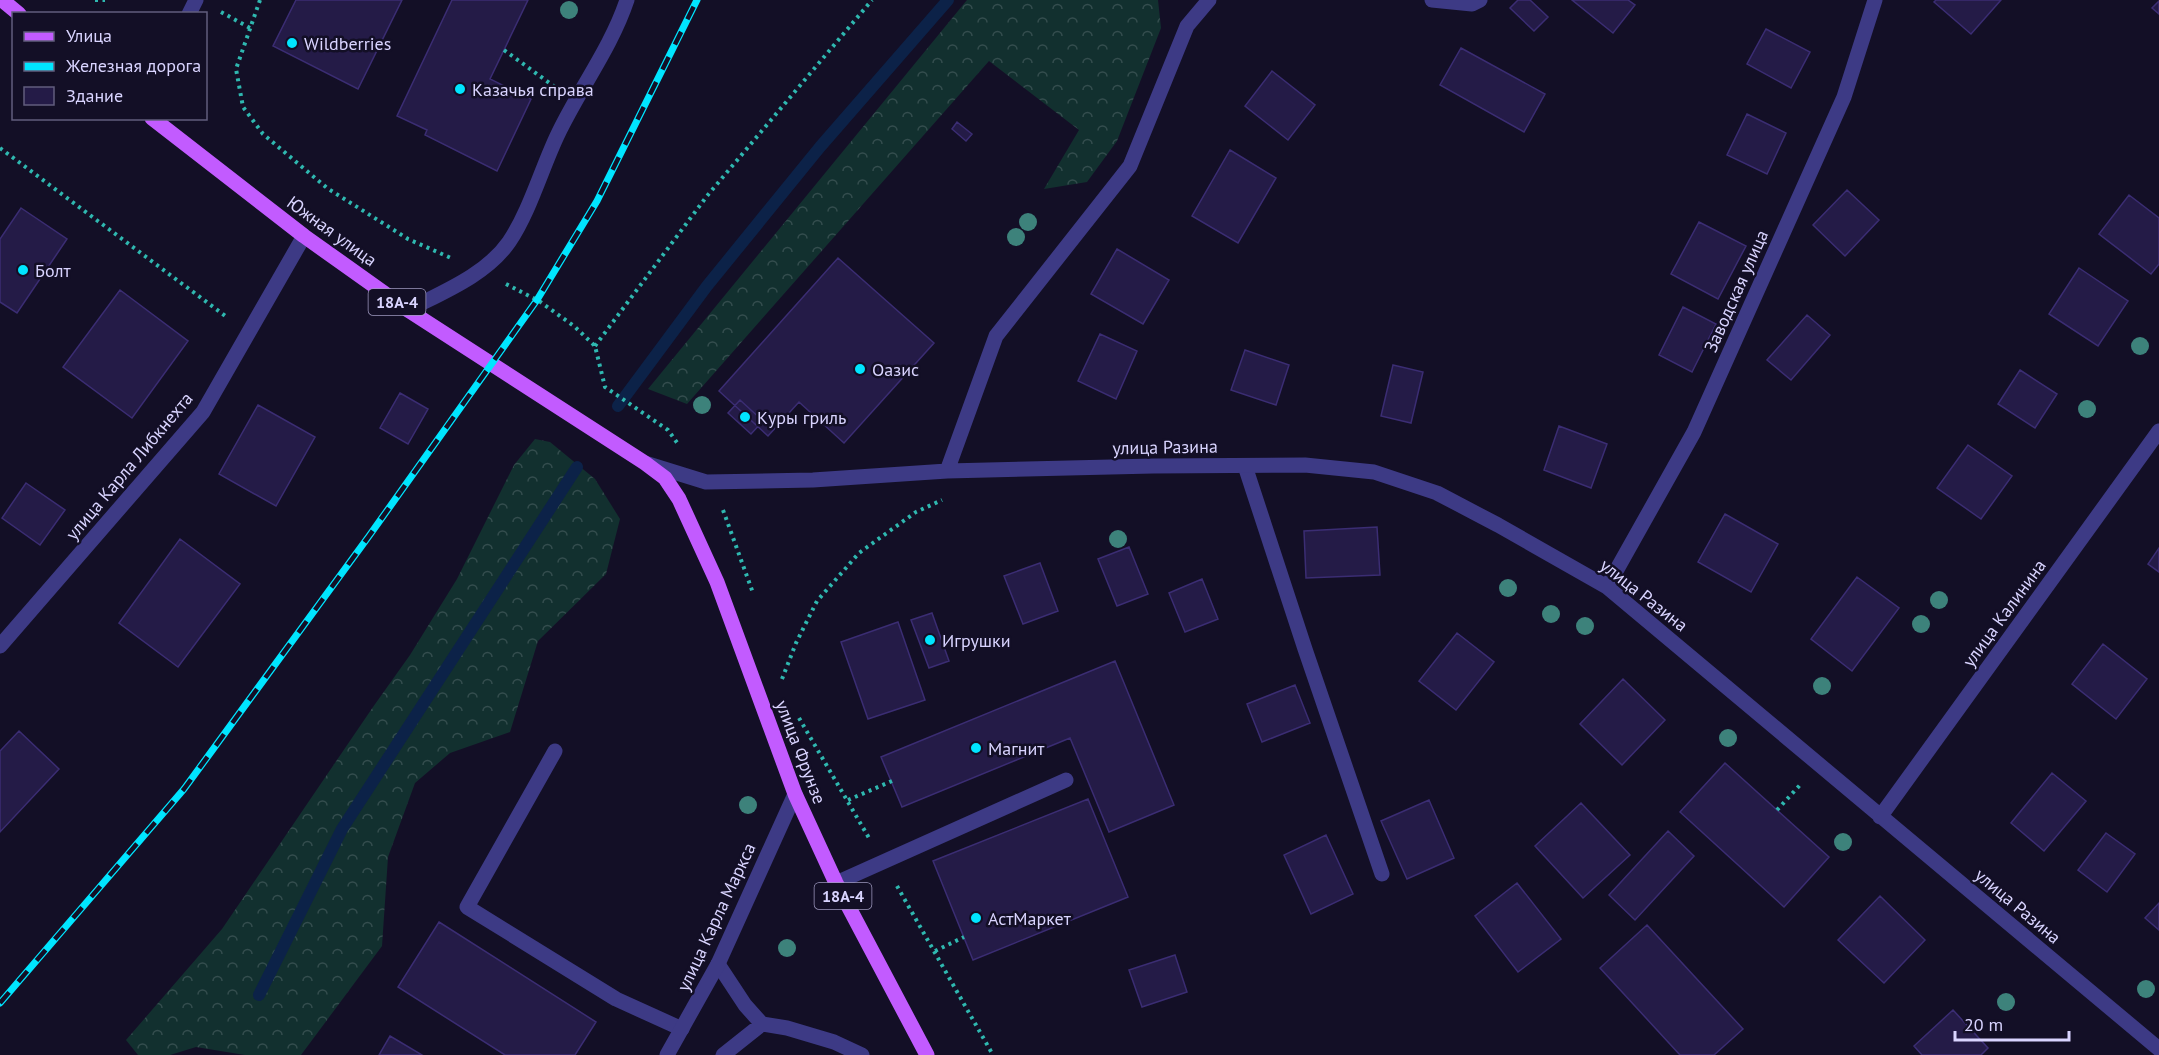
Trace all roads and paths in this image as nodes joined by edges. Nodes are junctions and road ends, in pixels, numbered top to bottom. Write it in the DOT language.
graph roads {
  1 [pos="2,0"];
  2 [pos="95,0"];
  3 [pos="105,0"];
  4 [pos="260,0"];
  5 [pos="627,0"];
  6 [pos="872,0"];
  7 [pos="1209,0"];
  8 [pos="1432,0"];
  9 [pos="1480,0"];
  10 [pos="1875,0"];
  11 [pos="219,11"];
  12 [pos="17,12"];
  13 [pos="250,28"];
  14 [pos="504,50"];
  15 [pos="576,102"];
  16 [pos="155,120"];
  17 [pos="0,148"];
  18 [pos="304,236"];
  19 [pos="480,271"];
  20 [pos="408,310"];
  21 [pos="248,334"];
  22 [pos="595,346"];
  23 [pos="2159,431"];
  24 [pos="645,463"];
  25 [pos="1245,466"];
  26 [pos="947,471"];
  27 [pos="706,482"];
  28 [pos="947,498"];
  29 [pos="1607,587"];
  30 [pos="753,594"];
  31 [pos="0,646"];
  32 [pos="778,670"];
  33 [pos="795,711"];
  34 [pos="555,751"];
  35 [pos="1819,763"];
  36 [pos="1066,780"];
  37 [pos="892,782"];
  38 [pos="795,794"];
  39 [pos="848,800"];
  40 [pos="1777,810"];
  41 [pos="1880,816"];
  42 [pos="883,861"];
  43 [pos="1382,874"];
  44 [pos="836,883"];
  45 [pos="964,937"];
  46 [pos="935,951"];
  47 [pos="718,964"];
  48 [pos="762,1024"];
  49 [pos="682,1029"];
  50 [pos="2159,1049"];
  51 [pos="667,1055"];
  52 [pos="723,1055"];
  53 [pos="862,1055"];
  54 [pos="927,1055"];
  55 [pos="993,1055"];
  1 -- 12 [label="main road"];
  2 -- 3 [label="path"];
  4 -- 13 [label="path"];
  5 -- 15 [label="street"];
  6 -- 22 [label="path"];
  7 -- 26 [label="street"];
  8 -- 9 [label="street"];
  10 -- 29 [label="street, Заводская улица"];
  11 -- 13 [label="path"];
  13 -- 19 [label="path"];
  14 -- 15 [label="path"];
  15 -- 19 [label="street"];
  16 -- 18 [label="main road, Южная улица / 18А-4"];
  17 -- 21 [label="path"];
  18 -- 20 [label="main road, Южная улица / 18А-4"];
  18 -- 21 [label="street, улица Карла Либкнехта"];
  19 -- 20 [label="street"];
  19 -- 22 [label="path"];
  20 -- 24 [label="main road, Южная улица / 18А-4"];
  21 -- 31 [label="street, улица Карла Либкнехта"];
  22 -- 27 [label="path"];
  23 -- 41 [label="street, улица Калинина"];
  24 -- 27 [label="street, улица Разина"];
  24 -- 38 [label="main road, улица Фрунзе / 18А-4"];
  25 -- 26 [label="street, улица Разина"];
  25 -- 29 [label="street, улица Разина"];
  25 -- 43 [label="street"];
  26 -- 27 [label="street, улица Разина"];
  27 -- 30 [label="path"];
  28 -- 32 [label="path"];
  29 -- 35 [label="street, улица Разина"];
  33 -- 39 [label="path"];
  34 -- 49 [label="street"];
  35 -- 40 [label="path"];
  35 -- 41 [label="street, улица Разина"];
  36 -- 42 [label="street"];
  37 -- 39 [label="path"];
  38 -- 44 [label="main road, улица Фрунзе / 18А-4"];
  38 -- 47 [label="street, улица Карла Маркса"];
  39 -- 42 [label="path"];
  41 -- 50 [label="street, улица Разина"];
  42 -- 44 [label="street"];
  42 -- 46 [label="path"];
  44 -- 54 [label="main road, улица Фрунзе / 18А-4"];
  45 -- 46 [label="path"];
  46 -- 55 [label="path"];
  47 -- 48 [label="street"];
  47 -- 49 [label="street, улица Карла Маркса"];
  48 -- 52 [label="street"];
  48 -- 53 [label="street"];
  49 -- 51 [label="street, улица Карла Маркса"];
}
